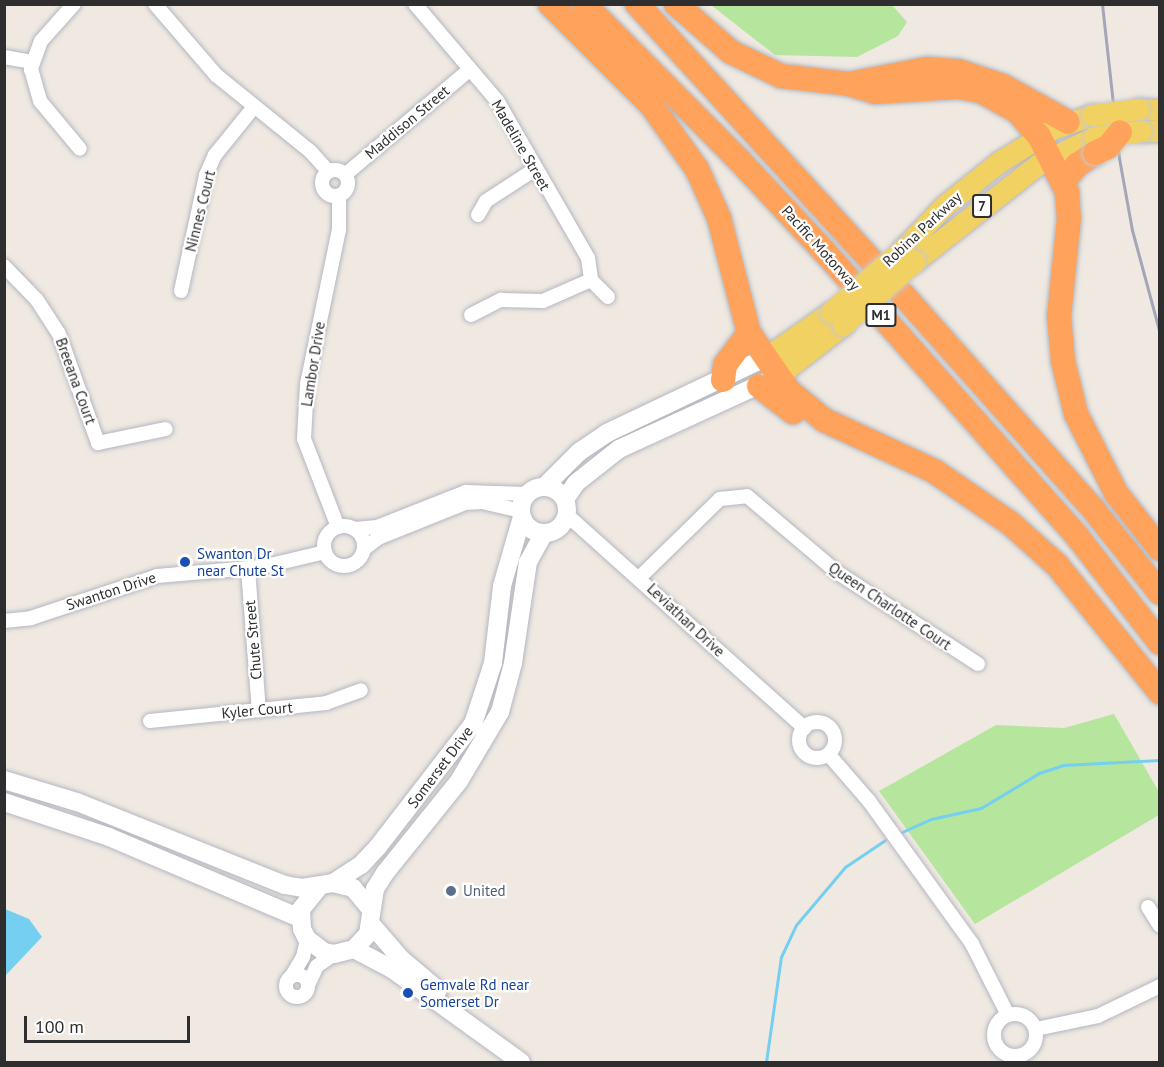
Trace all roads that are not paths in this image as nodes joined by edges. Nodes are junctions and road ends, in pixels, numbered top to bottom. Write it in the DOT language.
graph roads {
  1 [pos="74,4"];
  2 [pos="155,4"];
  3 [pos="415,4"];
  4 [pos="550,4"];
  5 [pos="584,4"];
  6 [pos="637,4"];
  7 [pos="676,4"];
  8 [pos="4,57"];
  9 [pos="32,62"];
  10 [pos="469,70"];
  11 [pos="849,84"];
  12 [pos="253,108"];
  13 [pos="1149,109"];
  14 [pos="1068,122"];
  15 [pos="1140,131"];
  16 [pos="1094,145"];
  17 [pos="1045,146"];
  18 [pos="80,149"];
  19 [pos="535,169"];
  20 [pos="328,171"];
  21 [pos="346,174"];
  22 [pos="1064,181"];
  23 [pos="339,196"];
  24 [pos="478,215"];
  25 [pos="4,266"];
  26 [pos="591,280"];
  27 [pos="181,291"];
  28 [pos="608,297"];
  29 [pos="471,315"];
  30 [pos="749,333"];
  31 [pos="767,373"];
  32 [pos="723,380"];
  33 [pos="166,429"];
  34 [pos="545,486"];
  35 [pos="566,507"];
  36 [pos="523,508"];
  37 [pos="338,527"];
  38 [pos="355,529"];
  39 [pos="544,533"];
  40 [pos="364,549"];
  41 [pos="1160,549"];
  42 [pos="325,552"];
  43 [pos="248,569"];
  44 [pos="640,577"];
  45 [pos="1160,593"];
  46 [pos="4,621"];
  47 [pos="1160,643"];
  48 [pos="978,664"];
  49 [pos="361,690"];
  50 [pos="1160,692"];
  51 [pos="259,711"];
  52 [pos="150,720"];
  53 [pos="804,728"];
  54 [pos="829,755"];
  55 [pos="4,780"];
  56 [pos="4,802"];
  57 [pos="326,885"];
  58 [pos="1148,908"];
  59 [pos="370,916"];
  60 [pos="300,918"];
  61 [pos="1160,926"];
  62 [pos="307,939"];
  63 [pos="354,949"];
  64 [pos="334,954"];
  65 [pos="291,977"];
  66 [pos="308,985"];
  67 [pos="1160,986"];
  68 [pos="1008,1015"];
  69 [pos="1036,1029"];
  70 [pos="506,1051"];
  71 [pos="1024,1059"];
  72 [pos="521,1062"];
  1 -- 9 [label="street"];
  2 -- 12 [label="street"];
  3 -- 10 [label="street, Madeline Street"];
  4 -- 30 [label="highway"];
  5 -- 47 [label="highway, Pacific Motorway / M1"];
  6 -- 45 [label="highway, Pacific Motorway / M1"];
  7 -- 11 [label="highway"];
  8 -- 9 [label="street"];
  9 -- 18 [label="street"];
  10 -- 19 [label="street, Madeline Street"];
  10 -- 21 [label="street, Maddison Street"];
  11 -- 14 [label="highway"];
  11 -- 17 [label="highway"];
  12 -- 20 [label="street"];
  12 -- 27 [label="street, Ninnes Court"];
  13 -- 14 [label="main road, Robina Parkway / 7, bridge"];
  14 -- 17 [label="main road, Robina Parkway / 7"];
  15 -- 16 [label="highway, bridge"];
  16 -- 17 [label="main road, Robina Parkway / 7"];
  16 -- 22 [label="highway"];
  17 -- 22 [label="highway"];
  17 -- 31 [label="main road, Robina Parkway / 7, bridge"];
  19 -- 24 [label="street"];
  19 -- 26 [label="street, Madeline Street"];
  20 -- 21 [label="street"];
  20 -- 23 [label="street"];
  21 -- 23 [label="street, Lambor Drive"];
  22 -- 41 [label="highway"];
  23 -- 37 [label="street, Lambor Drive"];
  25 -- 33 [label="street, Breeana Court"];
  26 -- 28 [label="street"];
  26 -- 29 [label="street"];
  30 -- 31 [label="highway"];
  30 -- 32 [label="highway"];
  31 -- 32 [label="main road"];
  31 -- 35 [label="main road, Somerset Drive"];
  31 -- 50 [label="highway"];
  32 -- 34 [label="main road"];
  34 -- 35 [label="main road"];
  34 -- 36 [label="main road"];
  35 -- 39 [label="main road, Somerset Drive"];
  35 -- 44 [label="street, Leviathan Drive"];
  36 -- 38 [label="street"];
  36 -- 39 [label="main road"];
  36 -- 40 [label="street"];
  36 -- 57 [label="main road, Somerset Drive"];
  37 -- 38 [label="street"];
  37 -- 42 [label="street"];
  38 -- 40 [label="street"];
  39 -- 59 [label="main road, Somerset Drive"];
  40 -- 42 [label="street"];
  42 -- 43 [label="street, Swanton Drive"];
  43 -- 46 [label="street, Swanton Drive"];
  43 -- 51 [label="street, Chute Street"];
  44 -- 48 [label="street, Queen Charlotte Court"];
  44 -- 53 [label="street, Leviathan Drive"];
  49 -- 51 [label="street, Kyler Court"];
  51 -- 52 [label="street, Kyler Court"];
  53 -- 54 [label="street"];
  53 -- 54 [label="street"];
  54 -- 68 [label="street"];
  55 -- 57 [label="main road"];
  56 -- 60 [label="main road"];
  57 -- 59 [label="main road"];
  57 -- 60 [label="main road, Somerset Drive"];
  58 -- 61 [label="street"];
  59 -- 63 [label="main road, Somerset Drive"];
  59 -- 70 [label="main road"];
  60 -- 62 [label="main road"];
  62 -- 64 [label="main road"];
  62 -- 65 [label="street"];
  63 -- 64 [label="main road"];
  63 -- 70 [label="main road"];
  64 -- 66 [label="street"];
  65 -- 66 [label="street"];
  65 -- 66 [label="street"];
  67 -- 69 [label="street"];
  68 -- 69 [label="street"];
  68 -- 71 [label="street"];
  69 -- 71 [label="street"];
  70 -- 72 [label="main road"];
}
